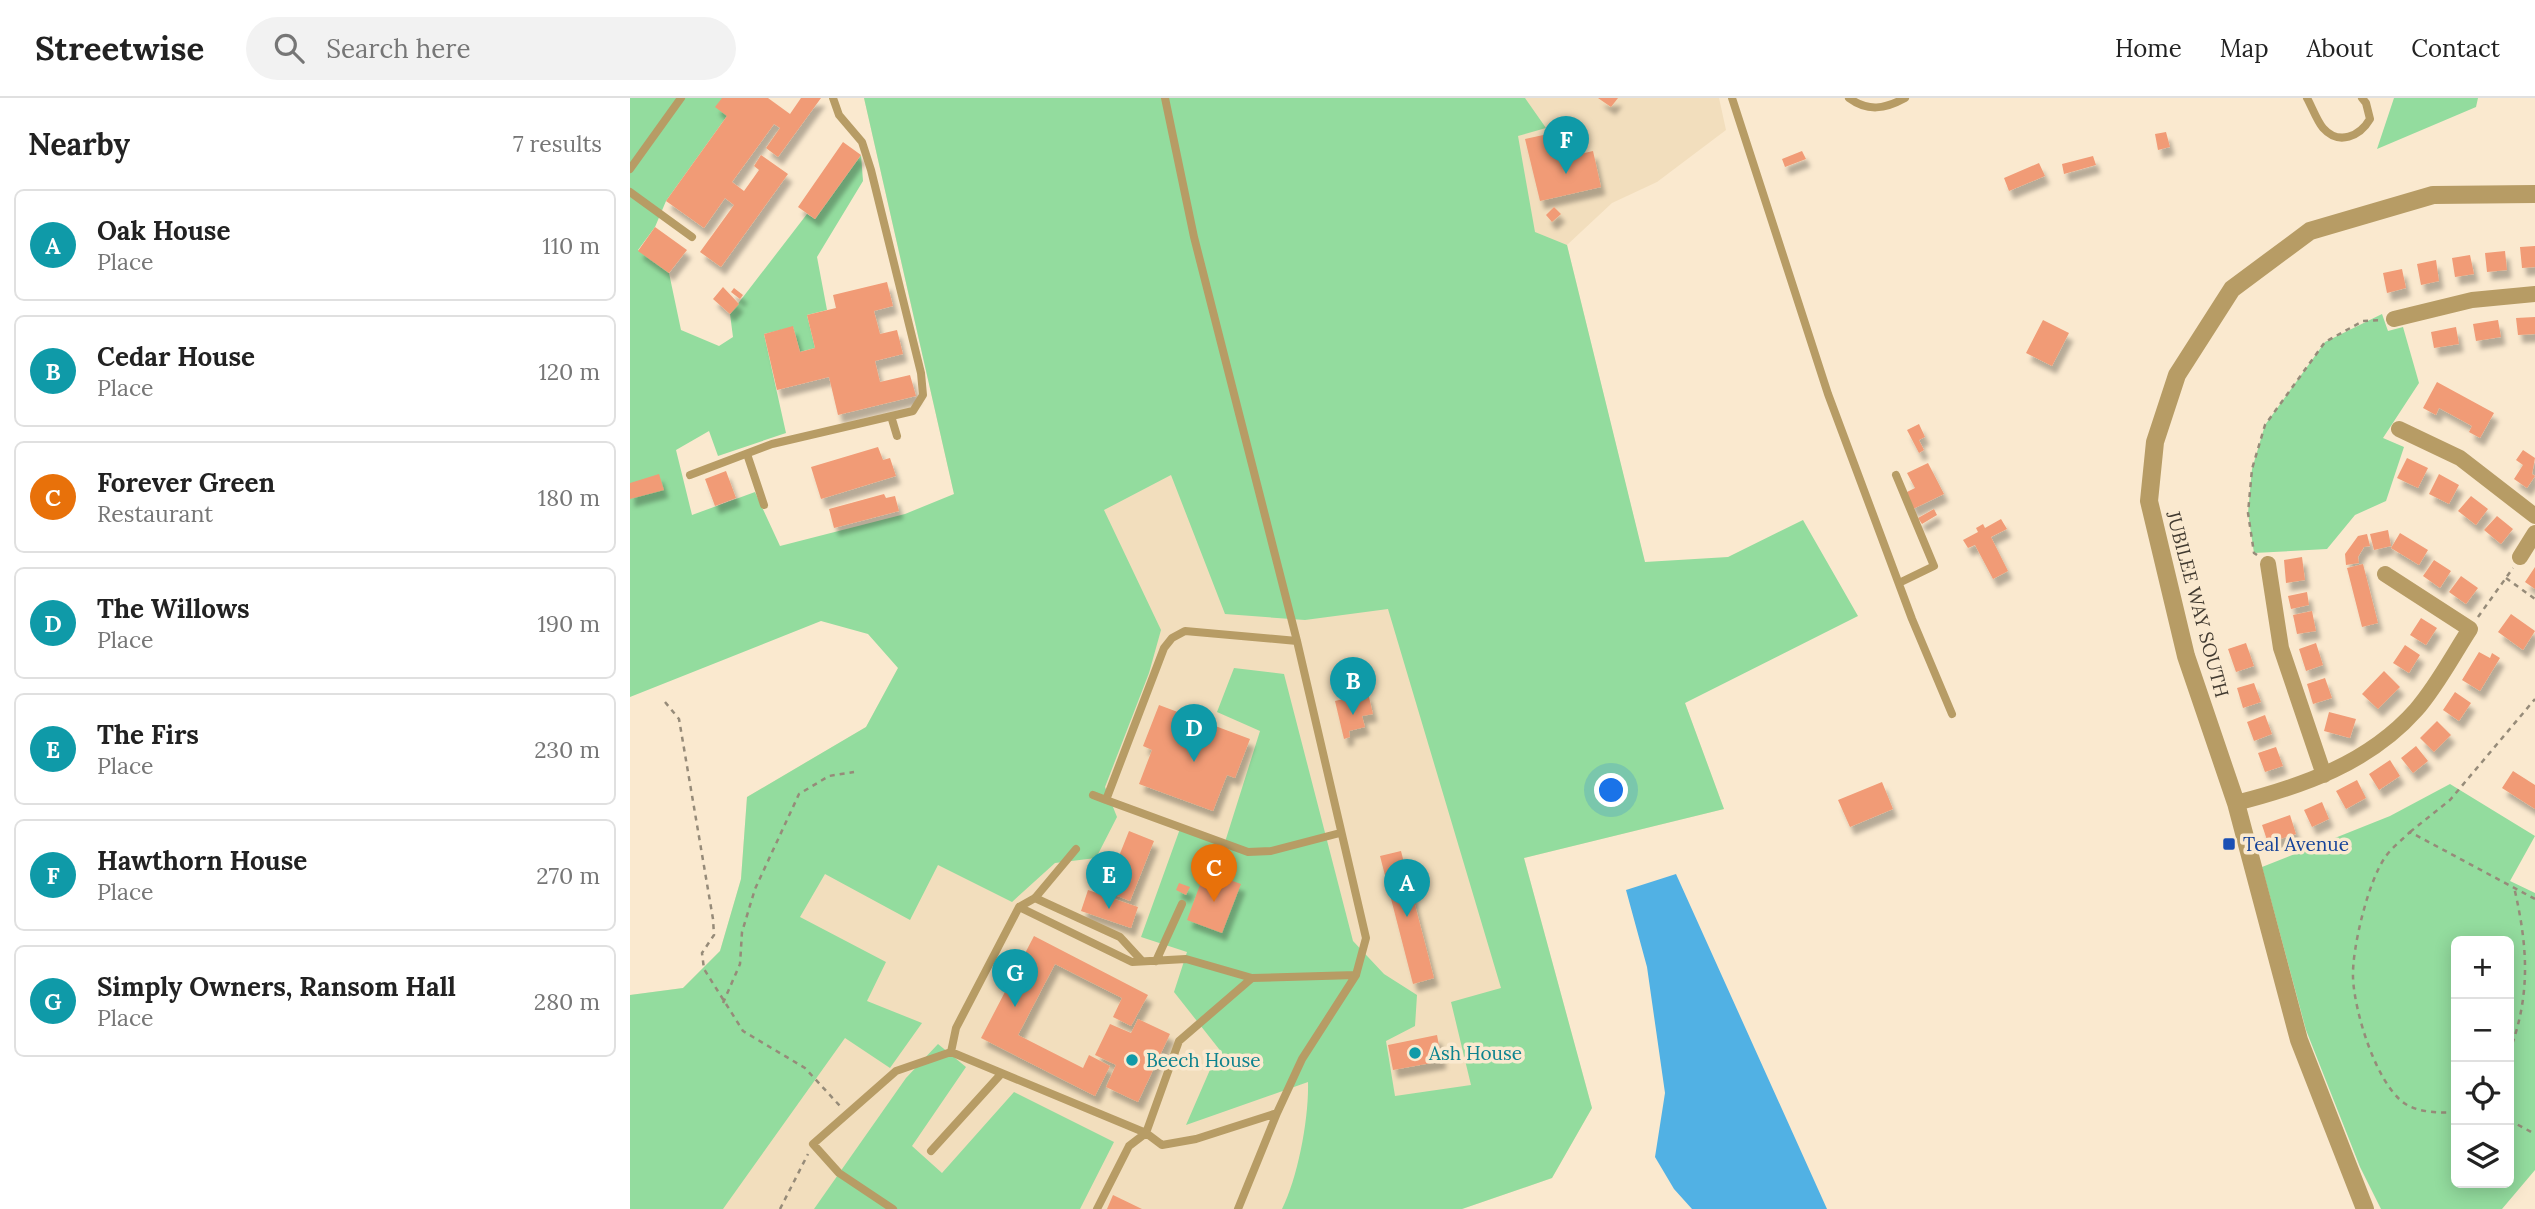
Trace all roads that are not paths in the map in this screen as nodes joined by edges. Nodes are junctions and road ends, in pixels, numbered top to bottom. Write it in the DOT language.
graph roads {
  1 [pos="681,98"];
  2 [pos="833,98"];
  3 [pos="1165,98"];
  4 [pos="1732,98"];
  5 [pos="1849,98"];
  6 [pos="1905,98"];
  7 [pos="2307,98"];
  8 [pos="2362,98"];
  9 [pos="630,169"];
  10 [pos="630,192"];
  11 [pos="2535,194"];
  12 [pos="692,237"];
  13 [pos="2535,294"];
  14 [pos="2394,319"];
  15 [pos="891,416"];
  16 [pos="2399,429"];
  17 [pos="897,436"];
  18 [pos="747,454"];
  19 [pos="690,475"];
  20 [pos="1896,475"];
  21 [pos="764,505"];
  22 [pos="2535,516"];
  23 [pos="2535,533"];
  24 [pos="2520,557"];
  25 [pos="2268,564"];
  26 [pos="2385,574"];
  27 [pos="1899,583"];
  28 [pos="1297,641"];
  29 [pos="1952,714"];
  30 [pos="2324,775"];
  31 [pos="1093,794"];
  32 [pos="1106,800"];
  33 [pos="2236,803"];
  34 [pos="1340,833"];
  35 [pos="1076,849"];
  36 [pos="1035,898"];
  37 [pos="1182,904"];
  38 [pos="1018,907"];
  39 [pos="1142,961"];
  40 [pos="1156,961"];
  41 [pos="1356,975"];
  42 [pos="1252,978"];
  43 [pos="951,1052"];
  44 [pos="1001,1074"];
  45 [pos="1277,1113"];
  46 [pos="1146,1133"];
  47 [pos="931,1151"];
  48 [pos="893,1209"];
  49 [pos="1097,1209"];
  50 [pos="1238,1209"];
  51 [pos="2365,1209"];
  1 -- 9 [label="lane"];
  2 -- 15 [label="lane"];
  3 -- 28 [label="lane"];
  4 -- 27 [label="lane"];
  5 -- 6 [label="lane"];
  7 -- 8 [label="lane"];
  10 -- 12 [label="lane"];
  11 -- 33 [label="street, JUBILEE WAY SOUTH"];
  13 -- 14 [label="street"];
  15 -- 17 [label="lane"];
  15 -- 18 [label="lane"];
  16 -- 22 [label="street"];
  18 -- 19 [label="lane"];
  18 -- 21 [label="lane"];
  20 -- 27 [label="lane"];
  23 -- 24 [label="street"];
  25 -- 30 [label="street"];
  26 -- 30 [label="street"];
  27 -- 29 [label="lane"];
  28 -- 32 [label="lane"];
  28 -- 34 [label="lane"];
  30 -- 33 [label="street"];
  31 -- 32 [label="lane"];
  32 -- 34 [label="lane"];
  33 -- 51 [label="street, JUBILEE WAY SOUTH"];
  34 -- 41 [label="lane"];
  35 -- 36 [label="lane"];
  36 -- 38 [label="lane"];
  36 -- 39 [label="lane"];
  37 -- 40 [label="lane"];
  38 -- 39 [label="lane"];
  38 -- 43 [label="lane"];
  39 -- 40 [label="lane"];
  40 -- 42 [label="lane"];
  41 -- 42 [label="lane"];
  41 -- 45 [label="lane"];
  42 -- 46 [label="lane"];
  43 -- 44 [label="lane"];
  43 -- 48 [label="lane"];
  44 -- 46 [label="lane"];
  44 -- 47 [label="lane"];
  45 -- 46 [label="lane"];
  45 -- 50 [label="lane"];
  46 -- 49 [label="lane"];
}
